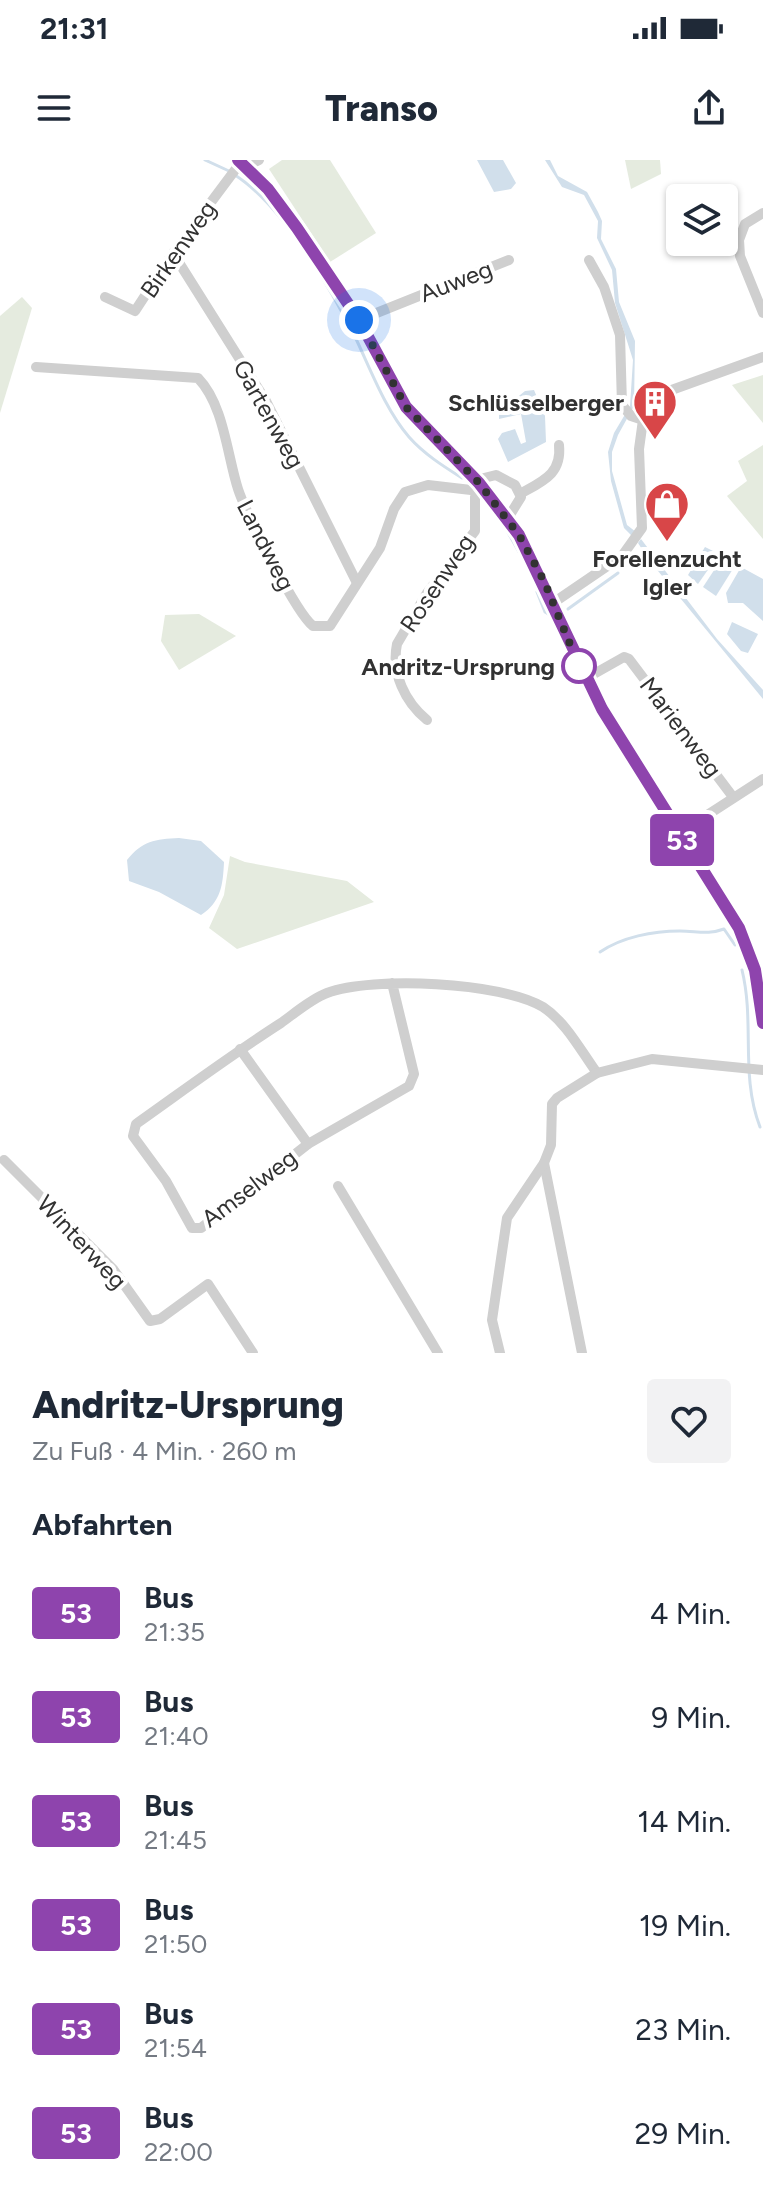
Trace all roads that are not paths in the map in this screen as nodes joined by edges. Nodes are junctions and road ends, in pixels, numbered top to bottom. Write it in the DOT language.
graph roads {
  1 [pos="246,162"];
  2 [pos="763,213"];
  3 [pos="173,253"];
  4 [pos="509,260"];
  5 [pos="589,260"];
  6 [pos="105,297"];
  7 [pos="763,313"];
  8 [pos="359,320"];
  9 [pos="763,357"];
  10 [pos="36,367"];
  11 [pos="643,420"];
  12 [pos="559,445"];
  13 [pos="478,481"];
  14 [pos="520,494"];
  15 [pos="508,518"];
  16 [pos="356,581"];
  17 [pos="553,603"];
  18 [pos="585,679"];
  19 [pos="427,720"];
  20 [pos="763,779"];
  21 [pos="733,797"];
  22 [pos="678,834"];
  23 [pos="758,957"];
  24 [pos="392,983"];
  25 [pos="763,1024"];
  26 [pos="240,1049"];
  27 [pos="754,1069"];
  28 [pos="597,1073"];
  29 [pos="308,1144"];
  30 [pos="4,1160"];
  31 [pos="544,1163"];
  32 [pos="338,1186"];
  33 [pos="253,1353"];
  34 [pos="438,1353"];
  35 [pos="500,1353"];
  36 [pos="582,1353"];
  1 -- 3 [label="street, Birkenweg"];
  1 -- 8 [label="main road"];
  2 -- 7 [label="street"];
  3 -- 6 [label="street, Birkenweg"];
  3 -- 16 [label="street, Gartenweg"];
  4 -- 8 [label="street, Auweg"];
  5 -- 11 [label="street"];
  8 -- 13 [label="main road"];
  9 -- 11 [label="street"];
  10 -- 16 [label="street, Landweg"];
  11 -- 17 [label="street"];
  12 -- 14 [label="street"];
  13 -- 14 [label="street"];
  13 -- 15 [label="main road"];
  13 -- 16 [label="street, Landweg"];
  13 -- 19 [label="street, Rosenweg"];
  14 -- 15 [label="street"];
  15 -- 17 [label="main road"];
  17 -- 18 [label="main road"];
  18 -- 21 [label="street, Marienweg"];
  18 -- 22 [label="main road"];
  20 -- 21 [label="street"];
  21 -- 22 [label="street"];
  22 -- 23 [label="main road"];
  23 -- 25 [label="main road"];
  24 -- 26 [label="street, Amselweg"];
  24 -- 28 [label="street, Amselweg"];
  24 -- 29 [label="street, Amselweg"];
  26 -- 29 [label="street"];
  26 -- 29 [label="street, Amselweg"];
  27 -- 28 [label="street"];
  28 -- 31 [label="street"];
  30 -- 33 [label="street, Winterweg"];
  31 -- 35 [label="street"];
  31 -- 36 [label="street"];
  32 -- 34 [label="street"];
}
